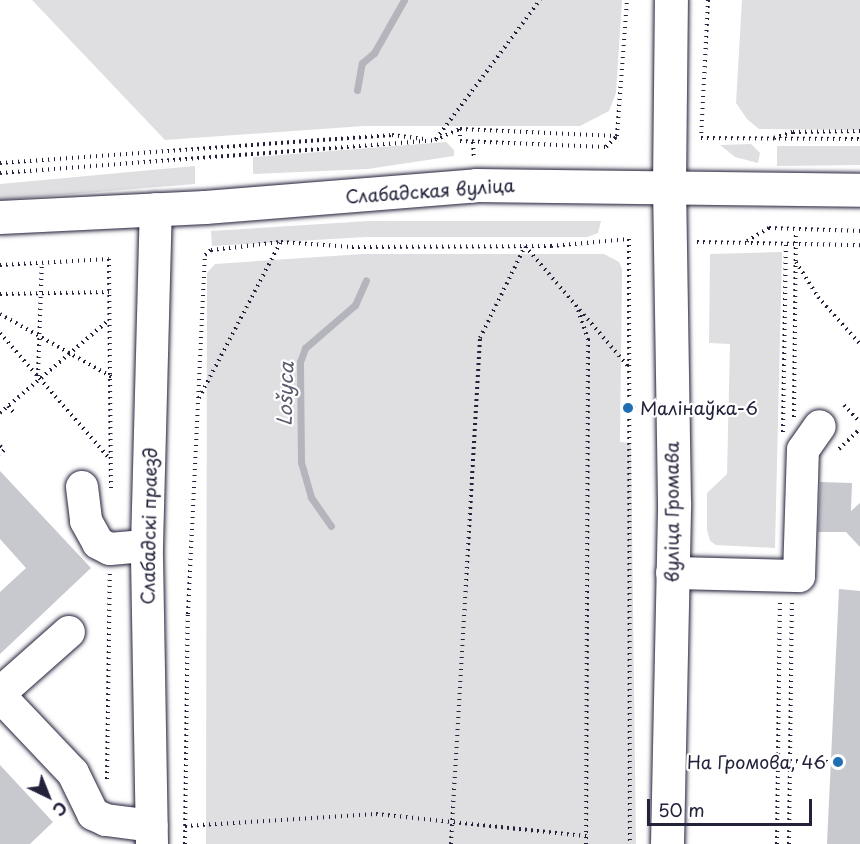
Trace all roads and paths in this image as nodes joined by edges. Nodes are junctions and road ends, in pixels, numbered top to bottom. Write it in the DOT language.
graph roads {
  1 [pos="540,0"];
  2 [pos="627,0"];
  3 [pos="671,0"];
  4 [pos="708,0"];
  5 [pos="460,129"];
  6 [pos="860,131"];
  7 [pos="617,136"];
  8 [pos="860,139"];
  9 [pos="435,140"];
  10 [pos="768,140"];
  11 [pos="0,163"];
  12 [pos="0,172"];
  13 [pos="669,185"];
  14 [pos="860,190"];
  15 [pos="156,209"];
  16 [pos="0,217"];
  17 [pos="860,231"];
  18 [pos="281,242"];
  19 [pos="697,242"];
  20 [pos="746,242"];
  21 [pos="860,245"];
  22 [pos="525,246"];
  23 [pos="109,259"];
  24 [pos="795,261"];
  25 [pos="42,263"];
  26 [pos="0,265"];
  27 [pos="109,292"];
  28 [pos="41,293"];
  29 [pos="0,294"];
  30 [pos="576,306"];
  31 [pos="0,314"];
  32 [pos="109,320"];
  33 [pos="0,333"];
  34 [pos="40,337"];
  35 [pos="860,344"];
  36 [pos="68,352"];
  37 [pos="628,367"];
  38 [pos="38,377"];
  39 [pos="112,377"];
  40 [pos="199,399"];
  41 [pos="844,405"];
  42 [pos="8,406"];
  43 [pos="0,413"];
  44 [pos="15,414"];
  45 [pos="860,422"];
  46 [pos="820,426"];
  47 [pos="0,446"];
  48 [pos="0,454"];
  49 [pos="111,460"];
  50 [pos="82,487"];
  51 [pos="147,546"];
  52 [pos="672,573"];
  53 [pos="69,632"];
  54 [pos="0,694"];
  55 [pos="790,761"];
  56 [pos="830,762"];
  57 [pos="450,820"];
  58 [pos="185,826"];
  59 [pos="152,835"];
  60 [pos="587,837"];
  61 [pos="185,844"];
  62 [pos="451,844"];
  63 [pos="586,844"];
  64 [pos="630,844"];
  65 [pos="667,844"];
  1 -- 9 [label="path"];
  2 -- 7 [label="path"];
  3 -- 13 [label="main road, вуліца Громава"];
  4 -- 10 [label="path"];
  5 -- 7 [label="path"];
  5 -- 7 [label="path"];
  5 -- 9 [label="path"];
  6 -- 10 [label="path"];
  8 -- 10 [label="path"];
  9 -- 11 [label="path"];
  9 -- 12 [label="path"];
  13 -- 14 [label="main road, Слабадская вуліца"];
  13 -- 15 [label="main road, Слабадская вуліца"];
  13 -- 52 [label="main road, вуліца Громава"];
  15 -- 16 [label="main road, Слабадская вуліца"];
  15 -- 51 [label="street, Слабадскі праезд"];
  17 -- 20 [label="path"];
  18 -- 22 [label="path"];
  18 -- 40 [label="path"];
  18 -- 40 [label="path"];
  19 -- 20 [label="path"];
  20 -- 21 [label="path"];
  22 -- 30 [label="path"];
  22 -- 37 [label="path"];
  22 -- 57 [label="path"];
  23 -- 25 [label="path"];
  24 -- 35 [label="path"];
  25 -- 26 [label="path"];
  25 -- 28 [label="path"];
  27 -- 28 [label="path"];
  28 -- 29 [label="path"];
  28 -- 34 [label="path"];
  30 -- 37 [label="path"];
  30 -- 60 [label="path"];
  31 -- 34 [label="path"];
  32 -- 36 [label="path"];
  33 -- 38 [label="path"];
  34 -- 36 [label="path"];
  34 -- 38 [label="path"];
  36 -- 38 [label="path"];
  36 -- 39 [label="path"];
  37 -- 64 [label="path"];
  38 -- 42 [label="path"];
  38 -- 49 [label="path"];
  40 -- 58 [label="path"];
  41 -- 45 [label="path"];
  42 -- 43 [label="path"];
  42 -- 44 [label="path"];
  46 -- 52 [label="street"];
  47 -- 48 [label="path"];
  50 -- 51 [label="street"];
  51 -- 59 [label="street, Слабадскі праезд"];
  52 -- 65 [label="main road, вуліца Громава"];
  53 -- 54 [label="street"];
  54 -- 59 [label="street"];
  55 -- 56 [label="path"];
  57 -- 58 [label="path"];
  57 -- 60 [label="path"];
  57 -- 62 [label="path"];
  58 -- 61 [label="path"];
  60 -- 63 [label="path"];
}
